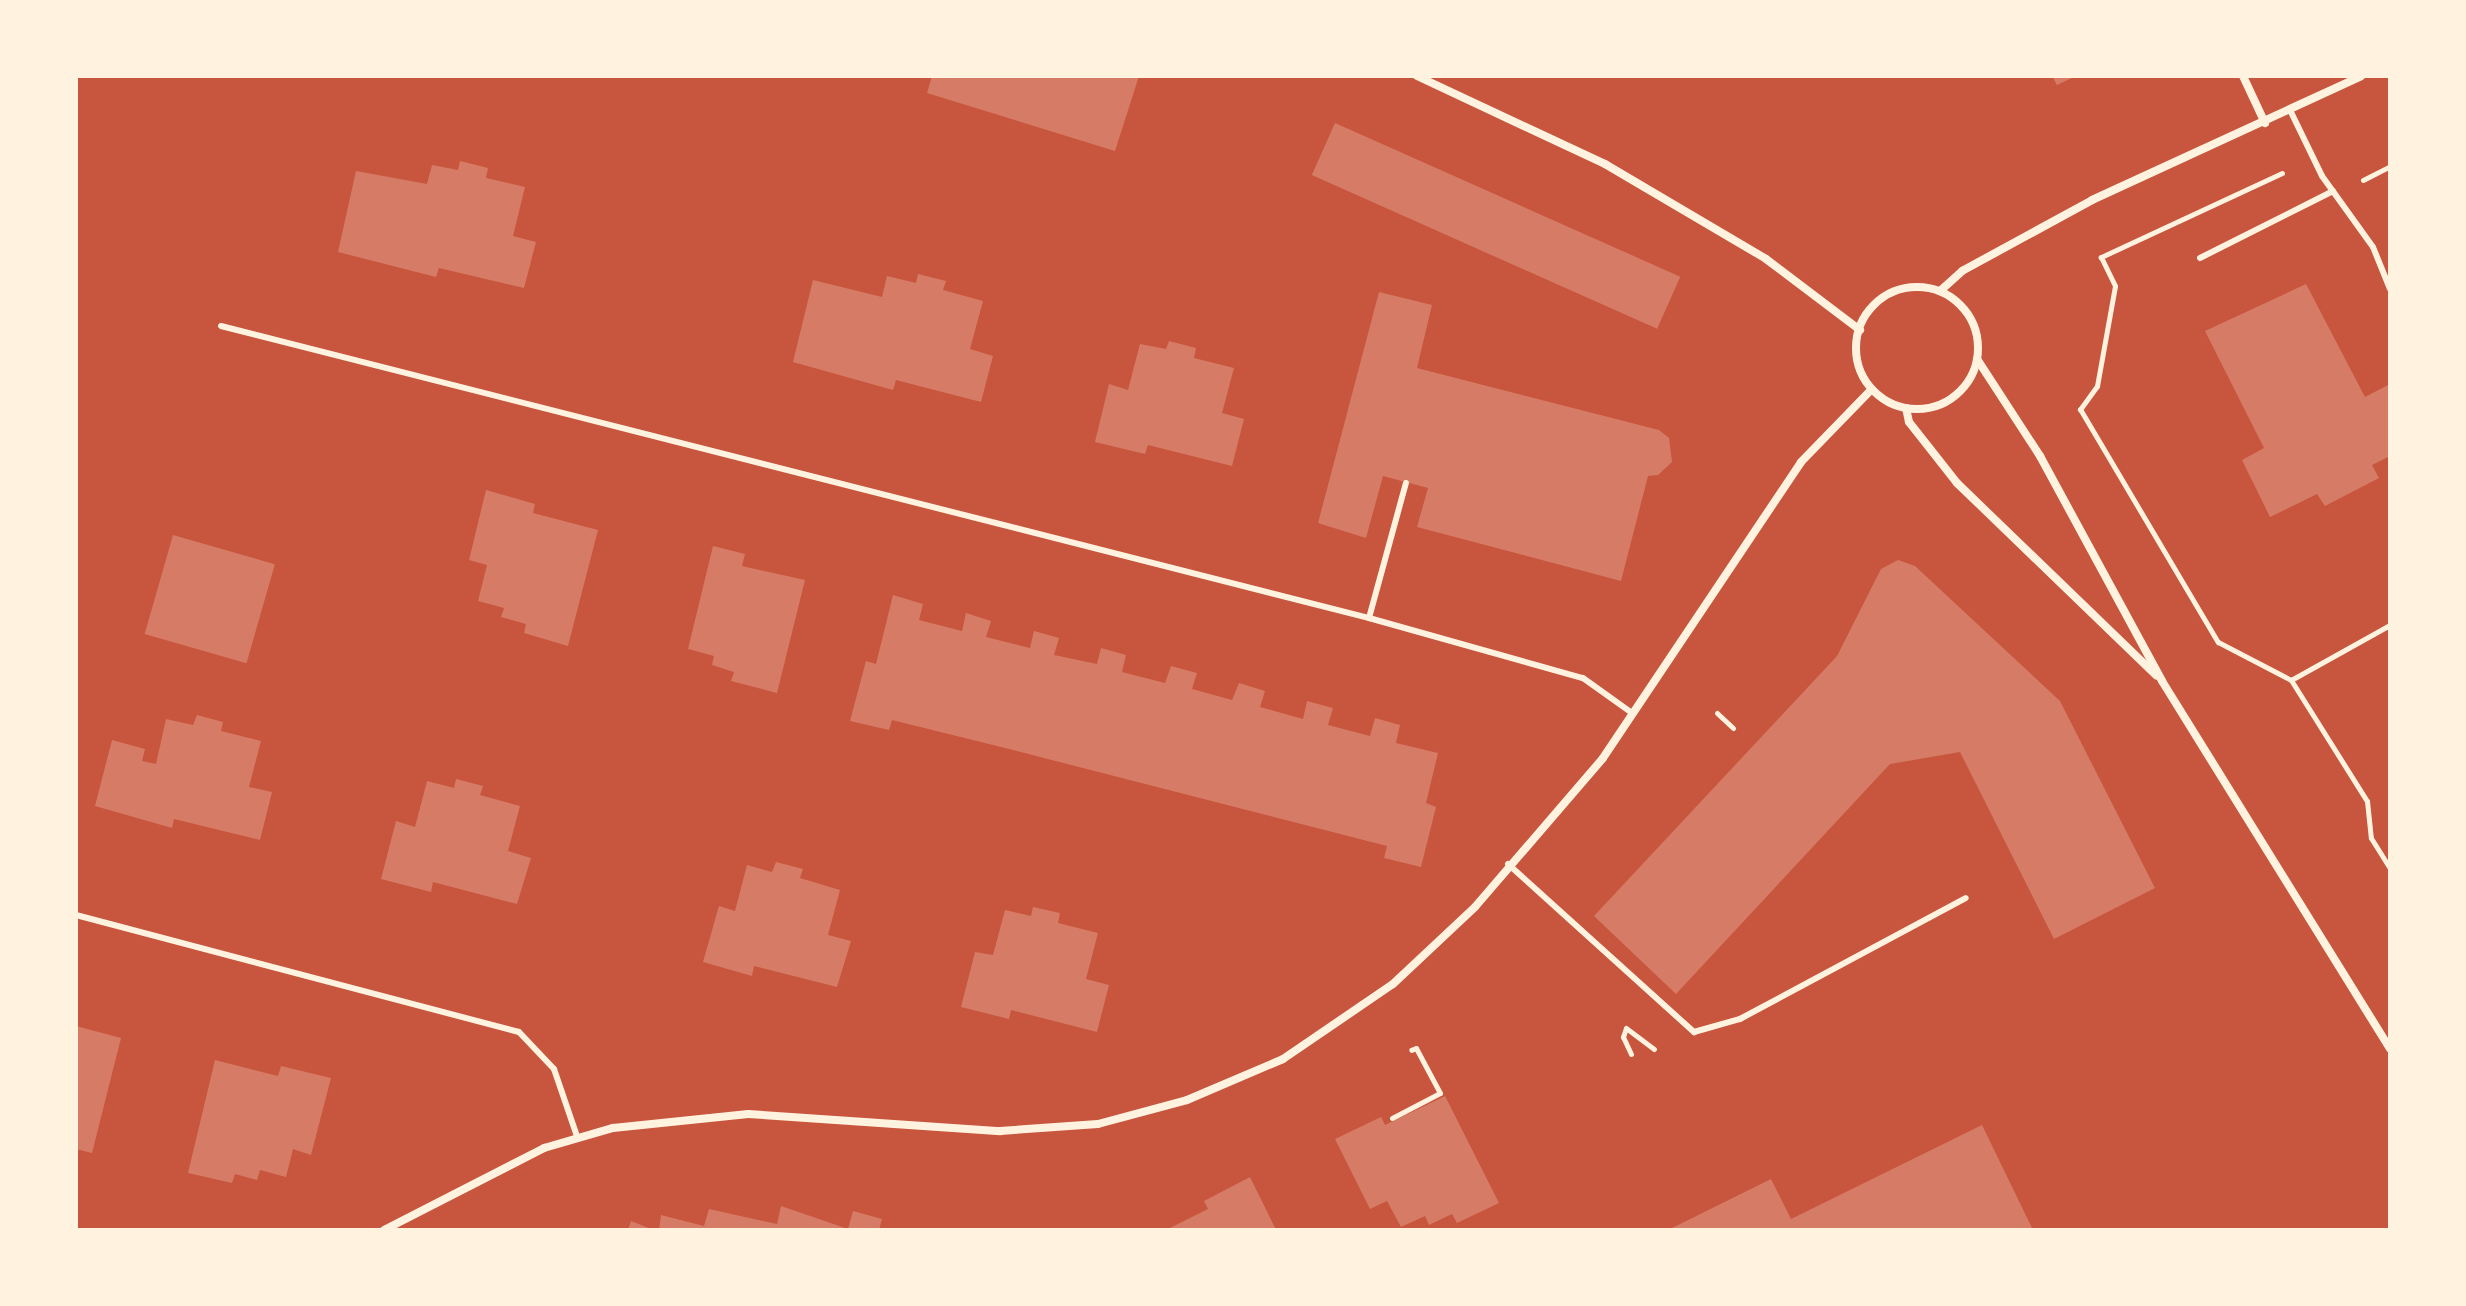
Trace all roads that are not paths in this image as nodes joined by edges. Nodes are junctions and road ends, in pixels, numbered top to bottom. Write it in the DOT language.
graph roads {
  1 [pos="1417,76"];
  2 [pos="2243,76"];
  3 [pos="2361,76"];
  4 [pos="2290,110"];
  5 [pos="2265,123"];
  6 [pos="2333,191"];
  7 [pos="2200,258"];
  8 [pos="2390,289"];
  9 [pos="1940,291"];
  10 [pos="221,326"];
  11 [pos="1860,330"];
  12 [pos="1977,359"];
  13 [pos="1871,390"];
  14 [pos="1906,408"];
  15 [pos="1406,483"];
  16 [pos="1369,618"];
  17 [pos="2162,681"];
  18 [pos="1632,713"];
  19 [pos="1508,864"];
  20 [pos="1966,898"];
  21 [pos="76,915"];
  22 [pos="2390,1049"];
  23 [pos="577,1136"];
  24 [pos="384,1230"];
  1 -- 11 [label="street"];
  2 -- 5 [label="street"];
  3 -- 4 [label="street"];
  4 -- 5 [label="street"];
  4 -- 6 [label="lane"];
  5 -- 9 [label="street"];
  6 -- 7 [label="lane"];
  6 -- 8 [label="lane"];
  9 -- 11 [label="street"];
  9 -- 12 [label="street"];
  10 -- 16 [label="lane"];
  11 -- 13 [label="street"];
  12 -- 14 [label="street"];
  12 -- 17 [label="street"];
  13 -- 14 [label="street"];
  13 -- 18 [label="street"];
  14 -- 17 [label="street"];
  15 -- 16 [label="lane"];
  16 -- 18 [label="lane"];
  17 -- 22 [label="street"];
  18 -- 19 [label="street"];
  19 -- 20 [label="lane"];
  19 -- 23 [label="street"];
  21 -- 23 [label="lane"];
  23 -- 24 [label="street"];
}
